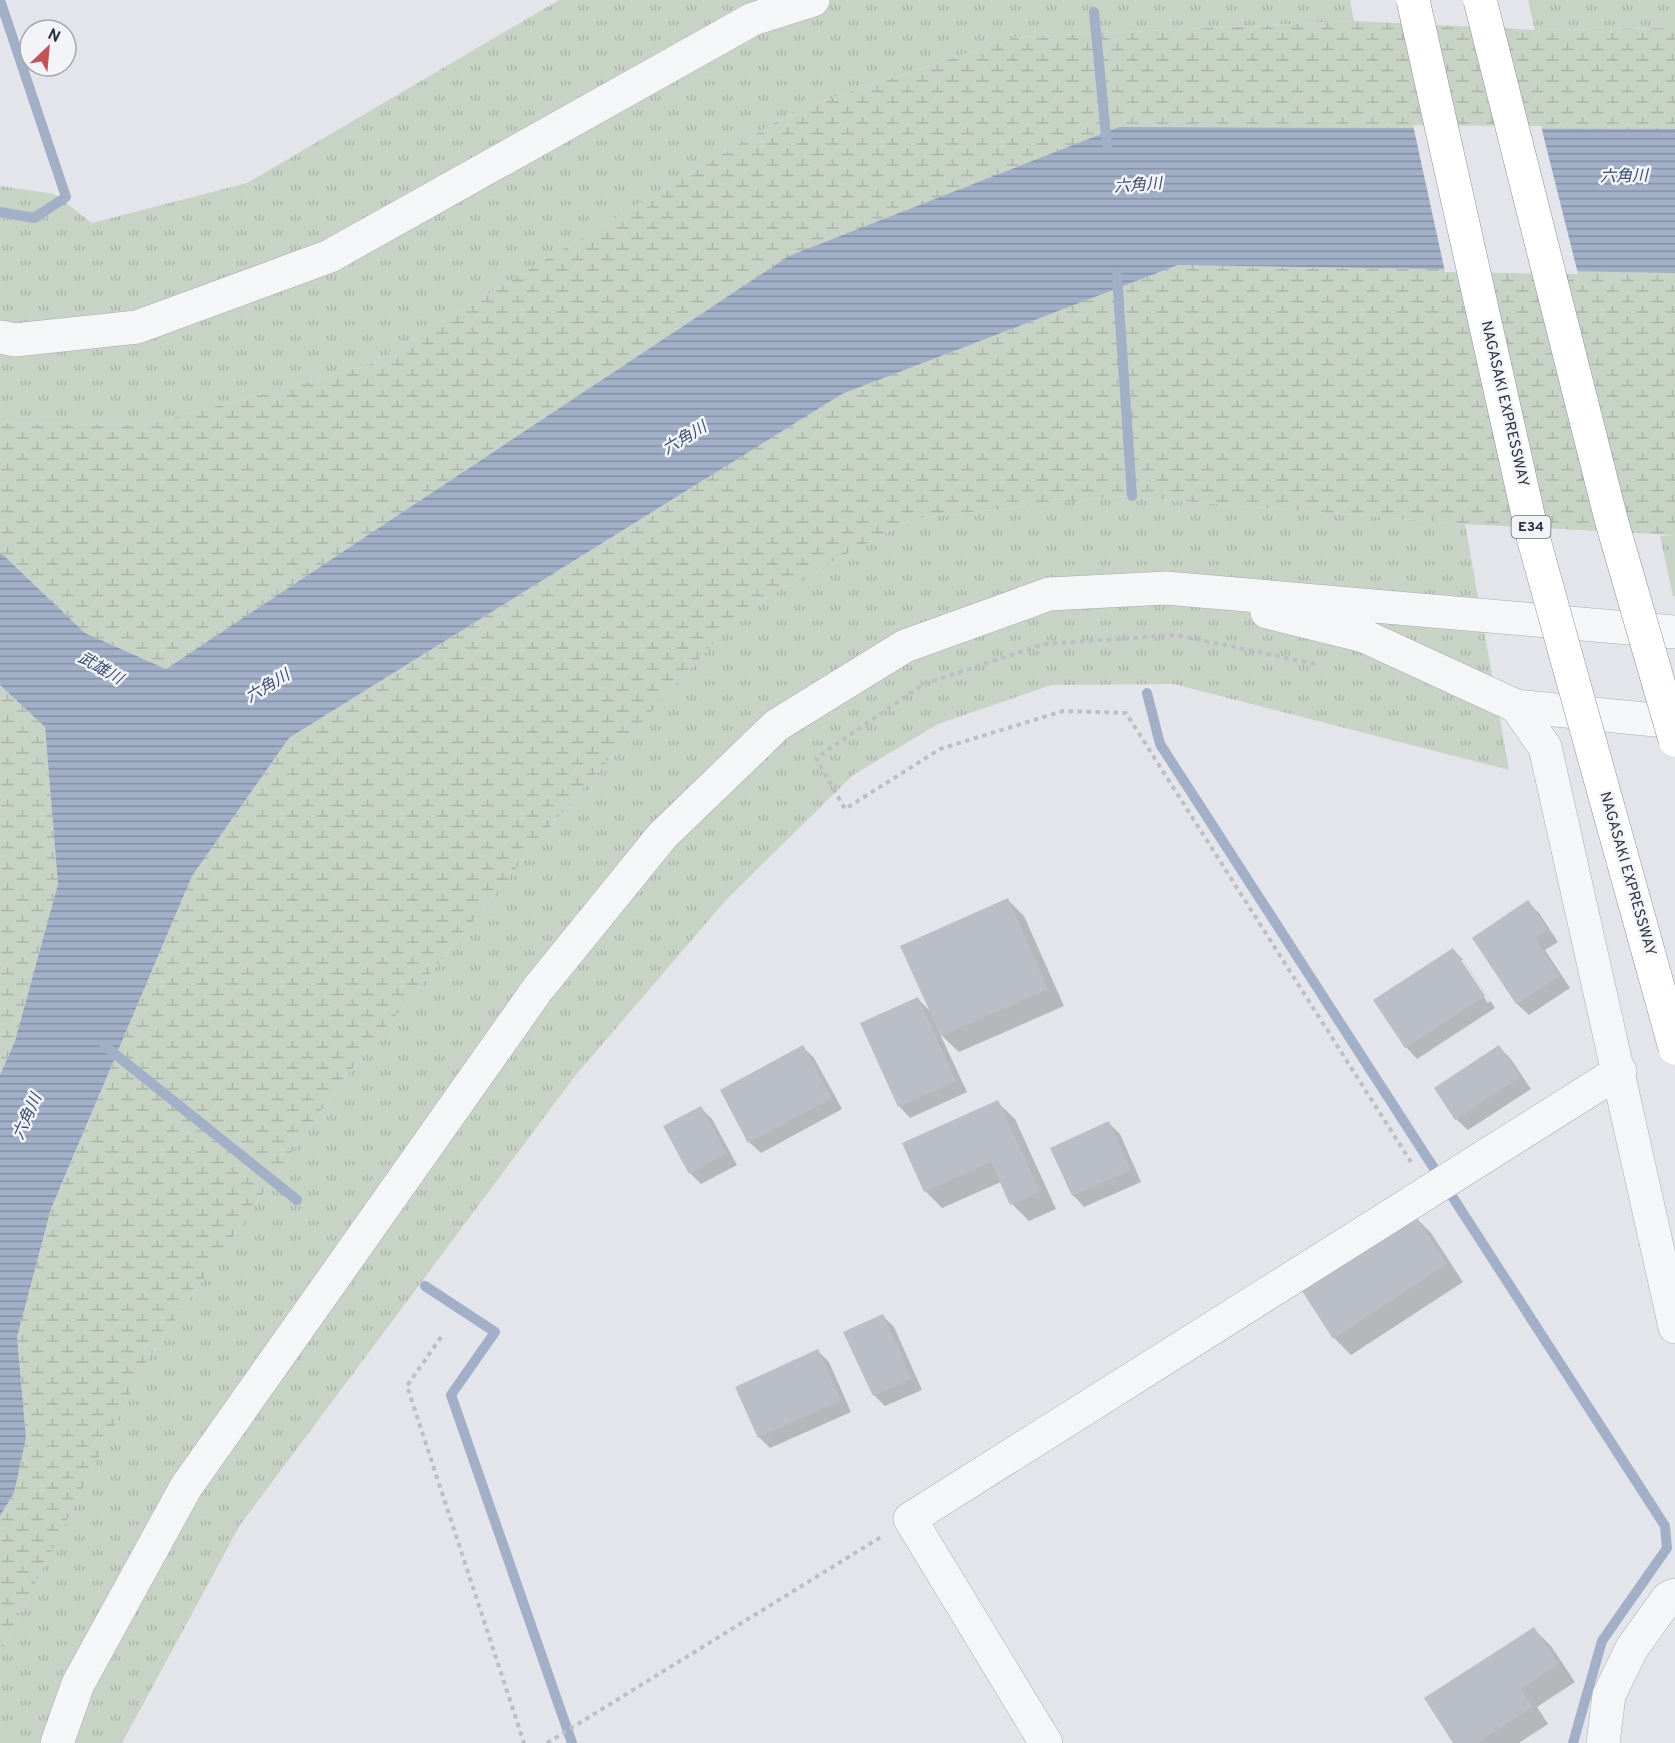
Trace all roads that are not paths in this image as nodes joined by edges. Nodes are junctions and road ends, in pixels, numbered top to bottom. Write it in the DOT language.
graph roads {
  1 [pos="813,0"];
  2 [pos="1413,0"];
  3 [pos="1480,0"];
  4 [pos="0,338"];
  5 [pos="1166,588"];
  6 [pos="1675,632"];
  7 [pos="1516,706"];
  8 [pos="1675,722"];
  9 [pos="1675,740"];
  10 [pos="1675,1048"];
  11 [pos="1620,1071"];
  12 [pos="1675,1327"];
  13 [pos="1675,1595"];
  14 [pos="57,1743"];
  15 [pos="1046,1743"];
  16 [pos="1603,1743"];
  1 -- 4 [label="street"];
  2 -- 10 [label="highway, NAGASAKI EXPRESSWAY / E34, bridge"];
  3 -- 9 [label="highway, bridge"];
  5 -- 6 [label="street"];
  5 -- 7 [label="street"];
  5 -- 14 [label="street"];
  7 -- 8 [label="street"];
  7 -- 11 [label="street"];
  11 -- 12 [label="street"];
  11 -- 15 [label="street"];
  13 -- 16 [label="street"];
}
